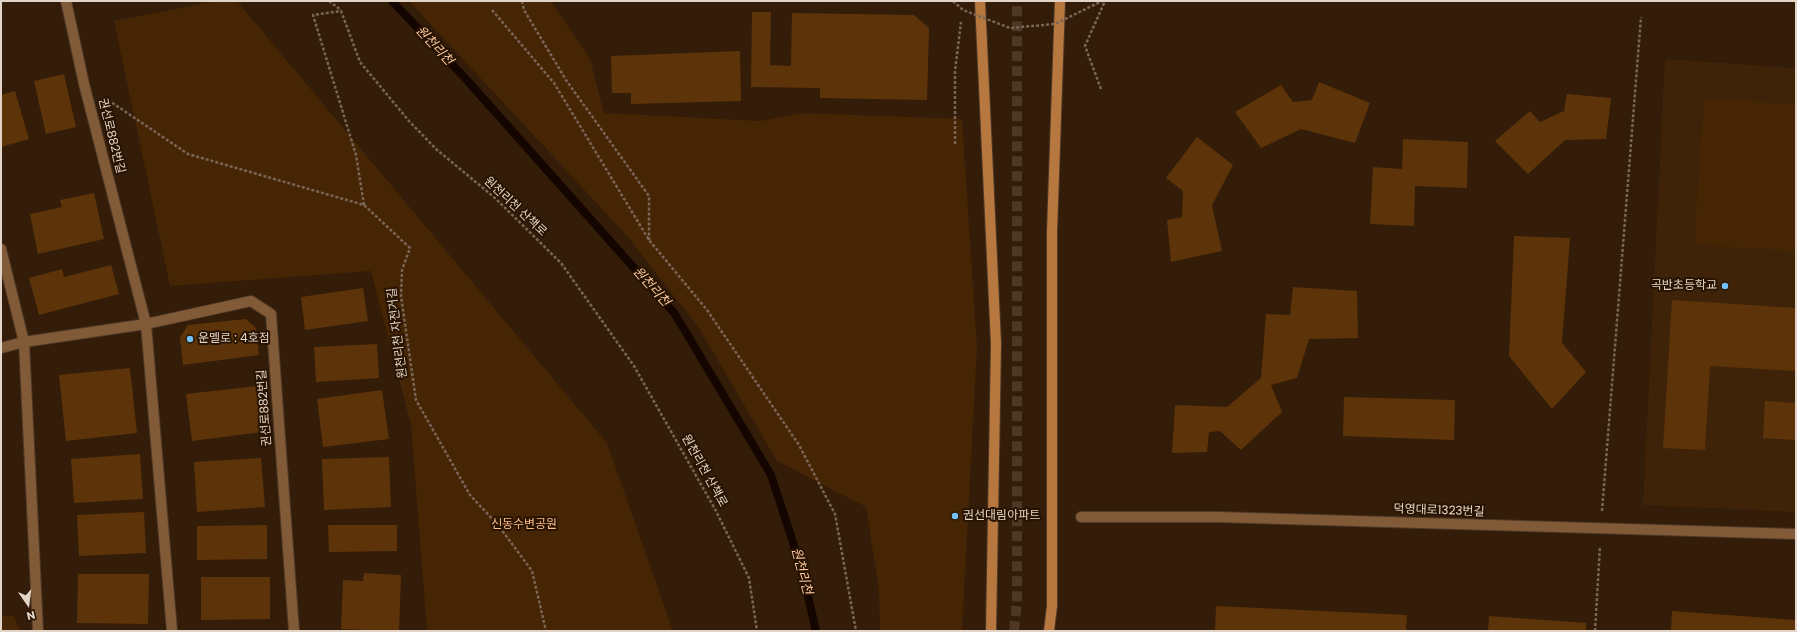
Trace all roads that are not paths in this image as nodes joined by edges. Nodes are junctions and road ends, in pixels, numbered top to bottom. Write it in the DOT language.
graph roads {
  1 [pos="66,1"];
  2 [pos="980,1"];
  3 [pos="1060,1"];
  4 [pos="1,248"];
  5 [pos="146,324"];
  6 [pos="24,342"];
  7 [pos="1,348"];
  8 [pos="1081,517"];
  9 [pos="1796,534"];
  10 [pos="38,631"];
  11 [pos="172,631"];
  12 [pos="294,631"];
  13 [pos="991,631"];
  14 [pos="1049,631"];
  1 -- 5 [label="street, 권선로882번길"];
  2 -- 13 [label="main road"];
  3 -- 14 [label="main road"];
  4 -- 6 [label="street"];
  5 -- 6 [label="street, 권선로882번길"];
  5 -- 11 [label="street, 권선로882번길"];
  5 -- 12 [label="street, 권선로882번길"];
  6 -- 7 [label="street, 권선로882번길"];
  6 -- 10 [label="street"];
  8 -- 9 [label="street, 덕영대로1323번길"];
}
